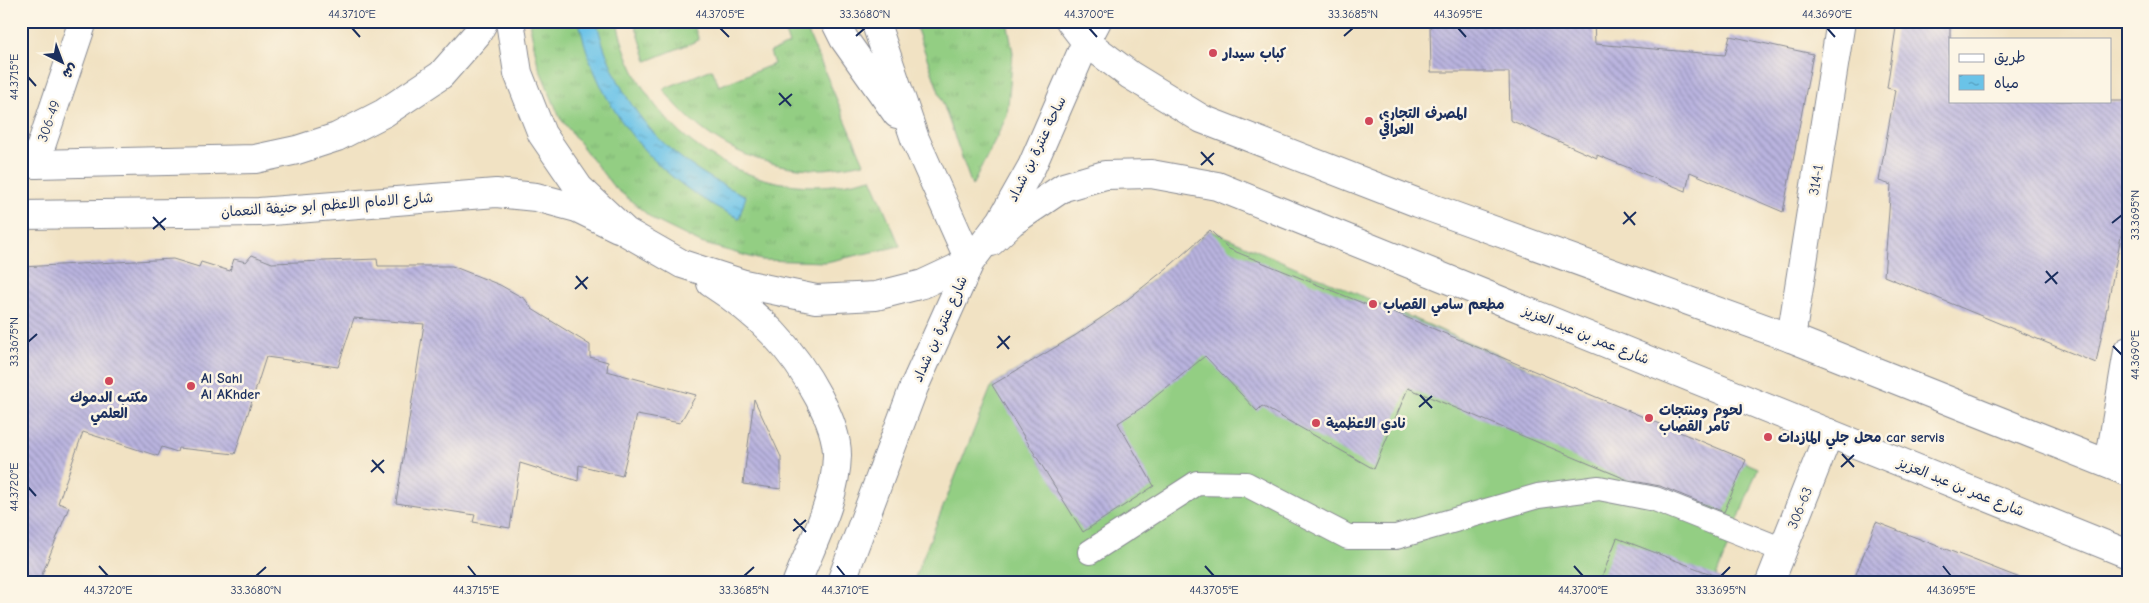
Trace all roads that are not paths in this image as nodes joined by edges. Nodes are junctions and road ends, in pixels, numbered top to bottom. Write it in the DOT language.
graph roads {
  1 [pos="83,21"];
  2 [pos="484,21"];
  3 [pos="510,21"];
  4 [pos="835,21"];
  5 [pos="875,21"];
  6 [pos="1841,21"];
  7 [pos="1084,28"];
  8 [pos="916,139"];
  9 [pos="28,163"];
  10 [pos="21,215"];
  11 [pos="626,232"];
  12 [pos="970,262"];
  13 [pos="682,264"];
  14 [pos="1791,338"];
  15 [pos="2128,351"];
  16 [pos="1828,434"];
  17 [pos="2118,468"];
  18 [pos="1783,550"];
  19 [pos="1090,552"];
  20 [pos="2128,554"];
  21 [pos="797,582"];
  22 [pos="841,582"];
  23 [pos="1770,582"];
  1 -- 9 [label="street, 306-49"];
  2 -- 9 [label="street"];
  3 -- 11 [label="street, ساحة عنترة بن شداد"];
  4 -- 8 [label="street"];
  5 -- 8 [label="street, شارع عنترة بن شداد"];
  6 -- 14 [label="street, 314-1"];
  7 -- 12 [label="street, ساحة عنترة بن شداد"];
  7 -- 14 [label="street"];
  8 -- 12 [label="street, شارع عنترة بن شداد"];
  10 -- 11 [label="street, شارع الامام الاعظم ابو حنيفة النعمان"];
  11 -- 13 [label="street, ساحة عنترة بن شداد"];
  12 -- 13 [label="street, ساحة عنترة بن شداد"];
  12 -- 16 [label="street, شارع عمر بن عبد العزيز"];
  12 -- 22 [label="street, شارع عنترة بن شداد"];
  13 -- 21 [label="street"];
  14 -- 17 [label="street"];
  15 -- 17 [label="street"];
  16 -- 18 [label="street, 306-63"];
  16 -- 20 [label="street, شارع عمر بن عبد العزيز"];
  18 -- 19 [label="lane"];
  18 -- 23 [label="street, 306-63"];
}
